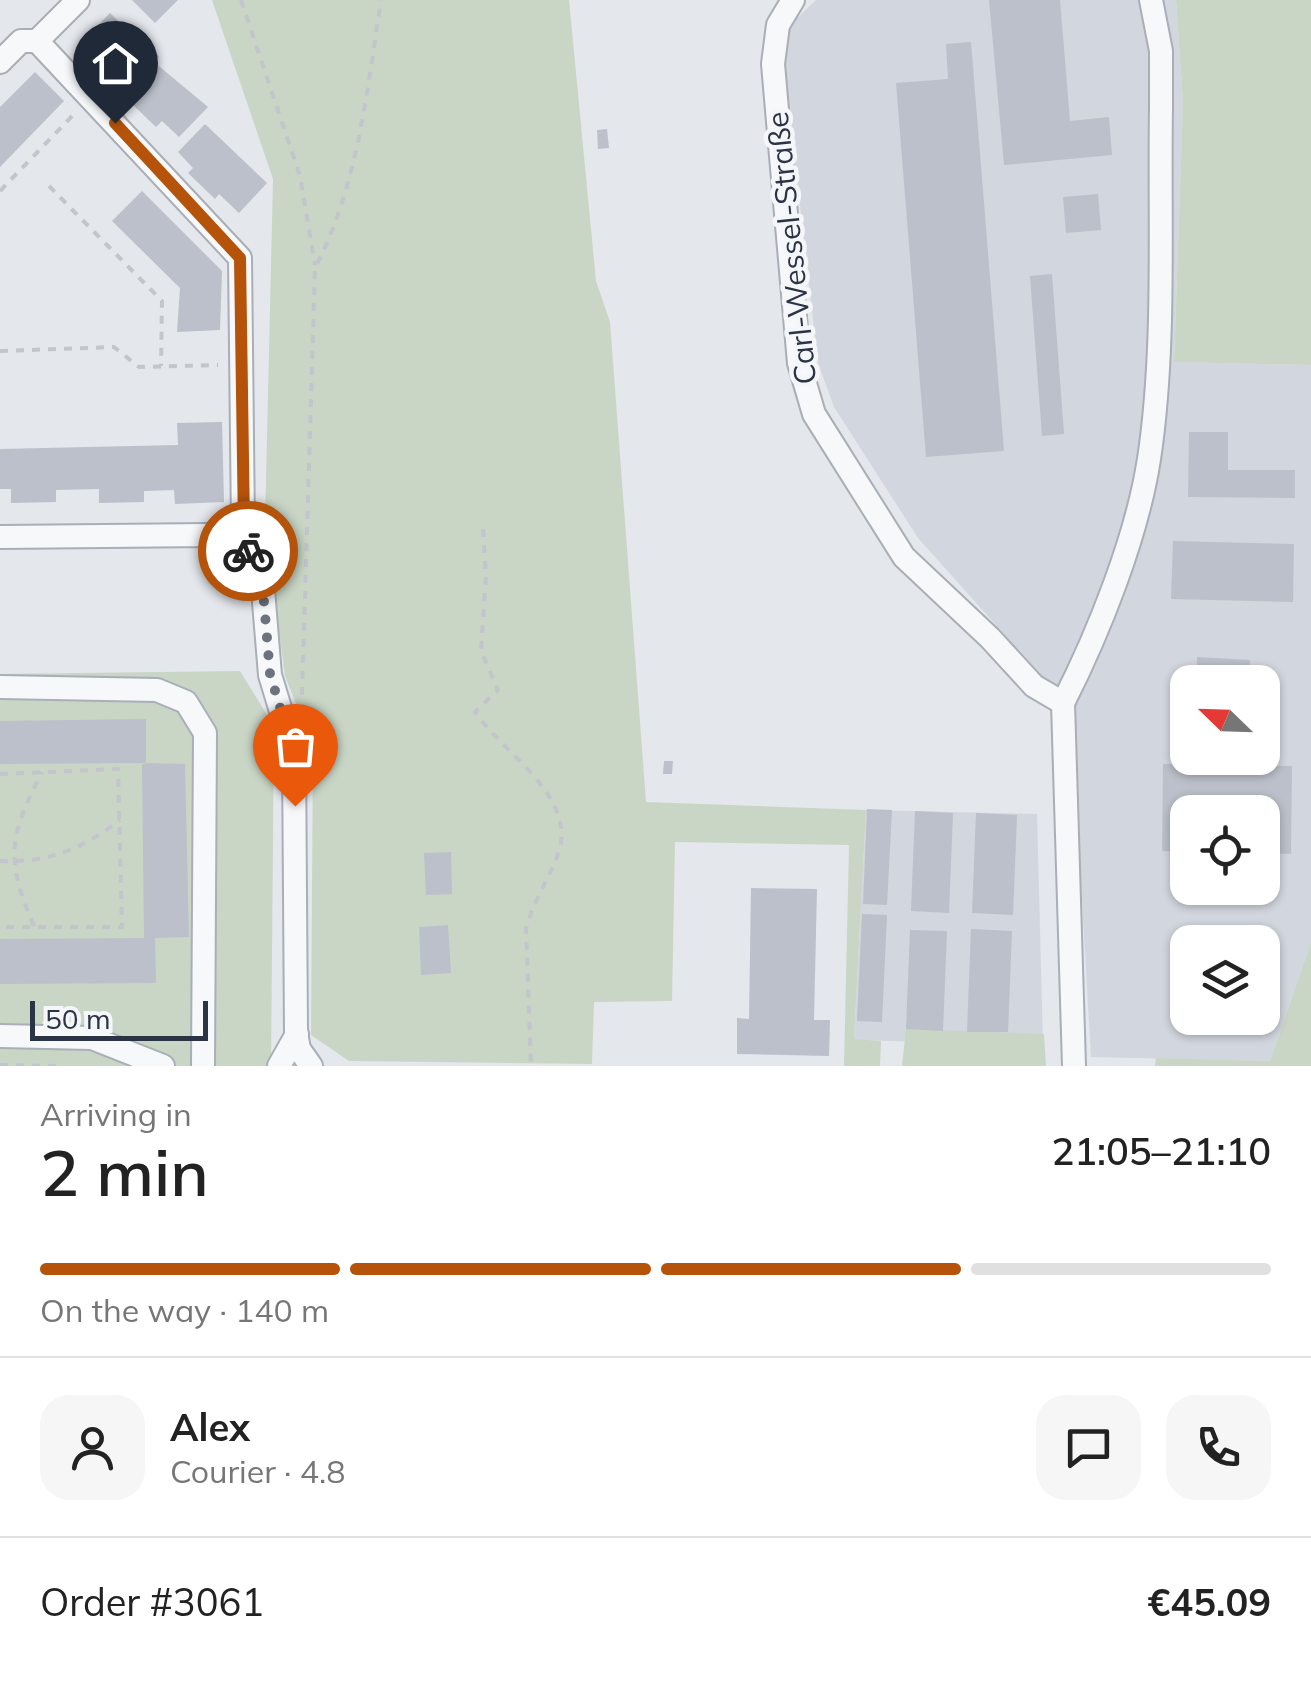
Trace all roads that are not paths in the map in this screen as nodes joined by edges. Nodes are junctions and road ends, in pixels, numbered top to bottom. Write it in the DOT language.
graph roads {
  1 [pos="78,0"];
  2 [pos="793,0"];
  3 [pos="1151,0"];
  4 [pos="37,42"];
  5 [pos="0,62"];
  6 [pos="0,537"];
  7 [pos="236,543"];
  8 [pos="0,688"];
  9 [pos="1063,703"];
  10 [pos="297,1034"];
  11 [pos="0,1036"];
  12 [pos="308,1063"];
  13 [pos="163,1066"];
  14 [pos="203,1066"];
  15 [pos="280,1066"];
  16 [pos="1074,1066"];
  1 -- 4 [label="street"];
  2 -- 9 [label="street, Carl-Wessel-Straße"];
  3 -- 9 [label="street"];
  4 -- 5 [label="street"];
  4 -- 7 [label="street"];
  6 -- 7 [label="street"];
  7 -- 10 [label="street"];
  8 -- 14 [label="street"];
  9 -- 16 [label="street"];
  10 -- 12 [label="street"];
  10 -- 15 [label="street"];
  11 -- 13 [label="street"];
}
